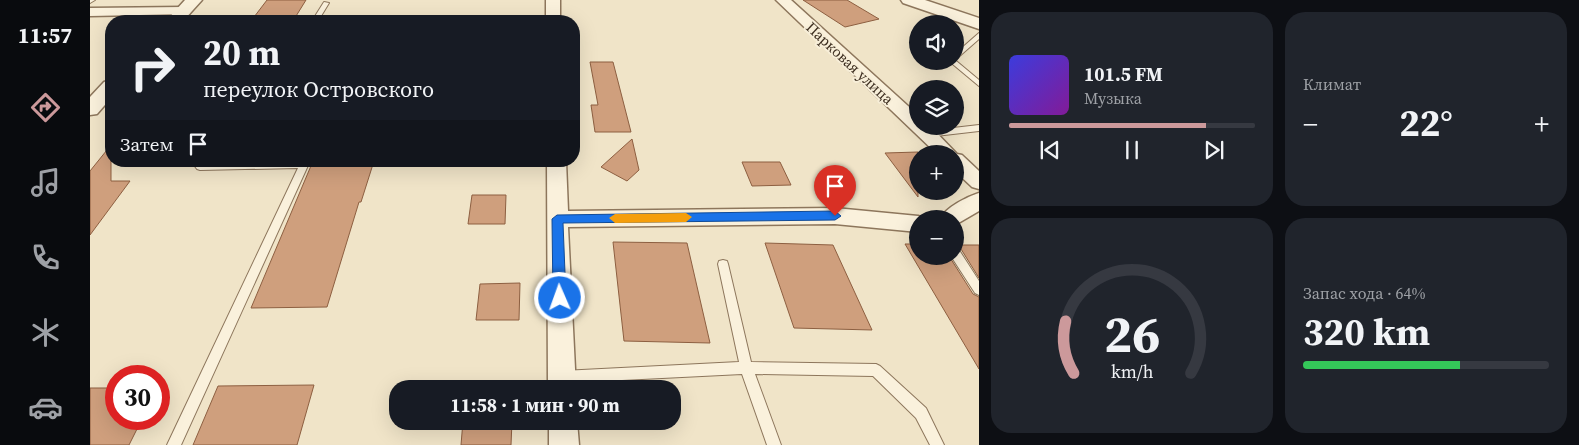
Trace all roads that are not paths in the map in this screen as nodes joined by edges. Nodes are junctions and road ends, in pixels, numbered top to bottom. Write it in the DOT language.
graph roads {
  1 [pos="552,0"];
  2 [pos="783,0"];
  3 [pos="909,0"];
  4 [pos="326,3"];
  5 [pos="184,11"];
  6 [pos="90,12"];
  7 [pos="319,15"];
  8 [pos="553,15"];
  9 [pos="979,24"];
  10 [pos="979,34"];
  11 [pos="964,49"];
  12 [pos="963,70"];
  13 [pos="979,84"];
  14 [pos="105,93"];
  15 [pos="90,109"];
  16 [pos="909,117"];
  17 [pos="964,128"];
  18 [pos="979,128"];
  19 [pos="928,135"];
  20 [pos="939,145"];
  21 [pos="303,167"];
  22 [pos="556,167"];
  23 [pos="964,168"];
  24 [pos="979,182"];
  25 [pos="979,201"];
  26 [pos="964,210"];
  27 [pos="557,219"];
  28 [pos="909,223"];
  29 [pos="723,264"];
  30 [pos="963,265"];
  31 [pos="979,290"];
  32 [pos="746,368"];
  33 [pos="562,380"];
  34 [pos="599,380"];
  35 [pos="563,430"];
  36 [pos="174,445"];
  37 [pos="564,445"];
  38 [pos="774,445"];
  39 [pos="937,445"];
  1 -- 8 [label="street"];
  2 -- 16 [label="street, Парковая улица"];
  3 -- 9 [label="street"];
  4 -- 7 [label="lane"];
  5 -- 6 [label="street"];
  10 -- 11 [label="lane"];
  12 -- 13 [label="lane"];
  14 -- 15 [label="street"];
  17 -- 18 [label="lane"];
  19 -- 20 [label="street, Парковая улица"];
  21 -- 36 [label="lane"];
  22 -- 27 [label="street"];
  23 -- 24 [label="street"];
  25 -- 26 [label="street"];
  27 -- 28 [label="street"];
  27 -- 33 [label="street"];
  29 -- 32 [label="lane"];
  30 -- 31 [label="lane"];
  32 -- 34 [label="lane"];
  32 -- 38 [label="lane"];
  32 -- 39 [label="lane"];
  35 -- 37 [label="street"];
}
